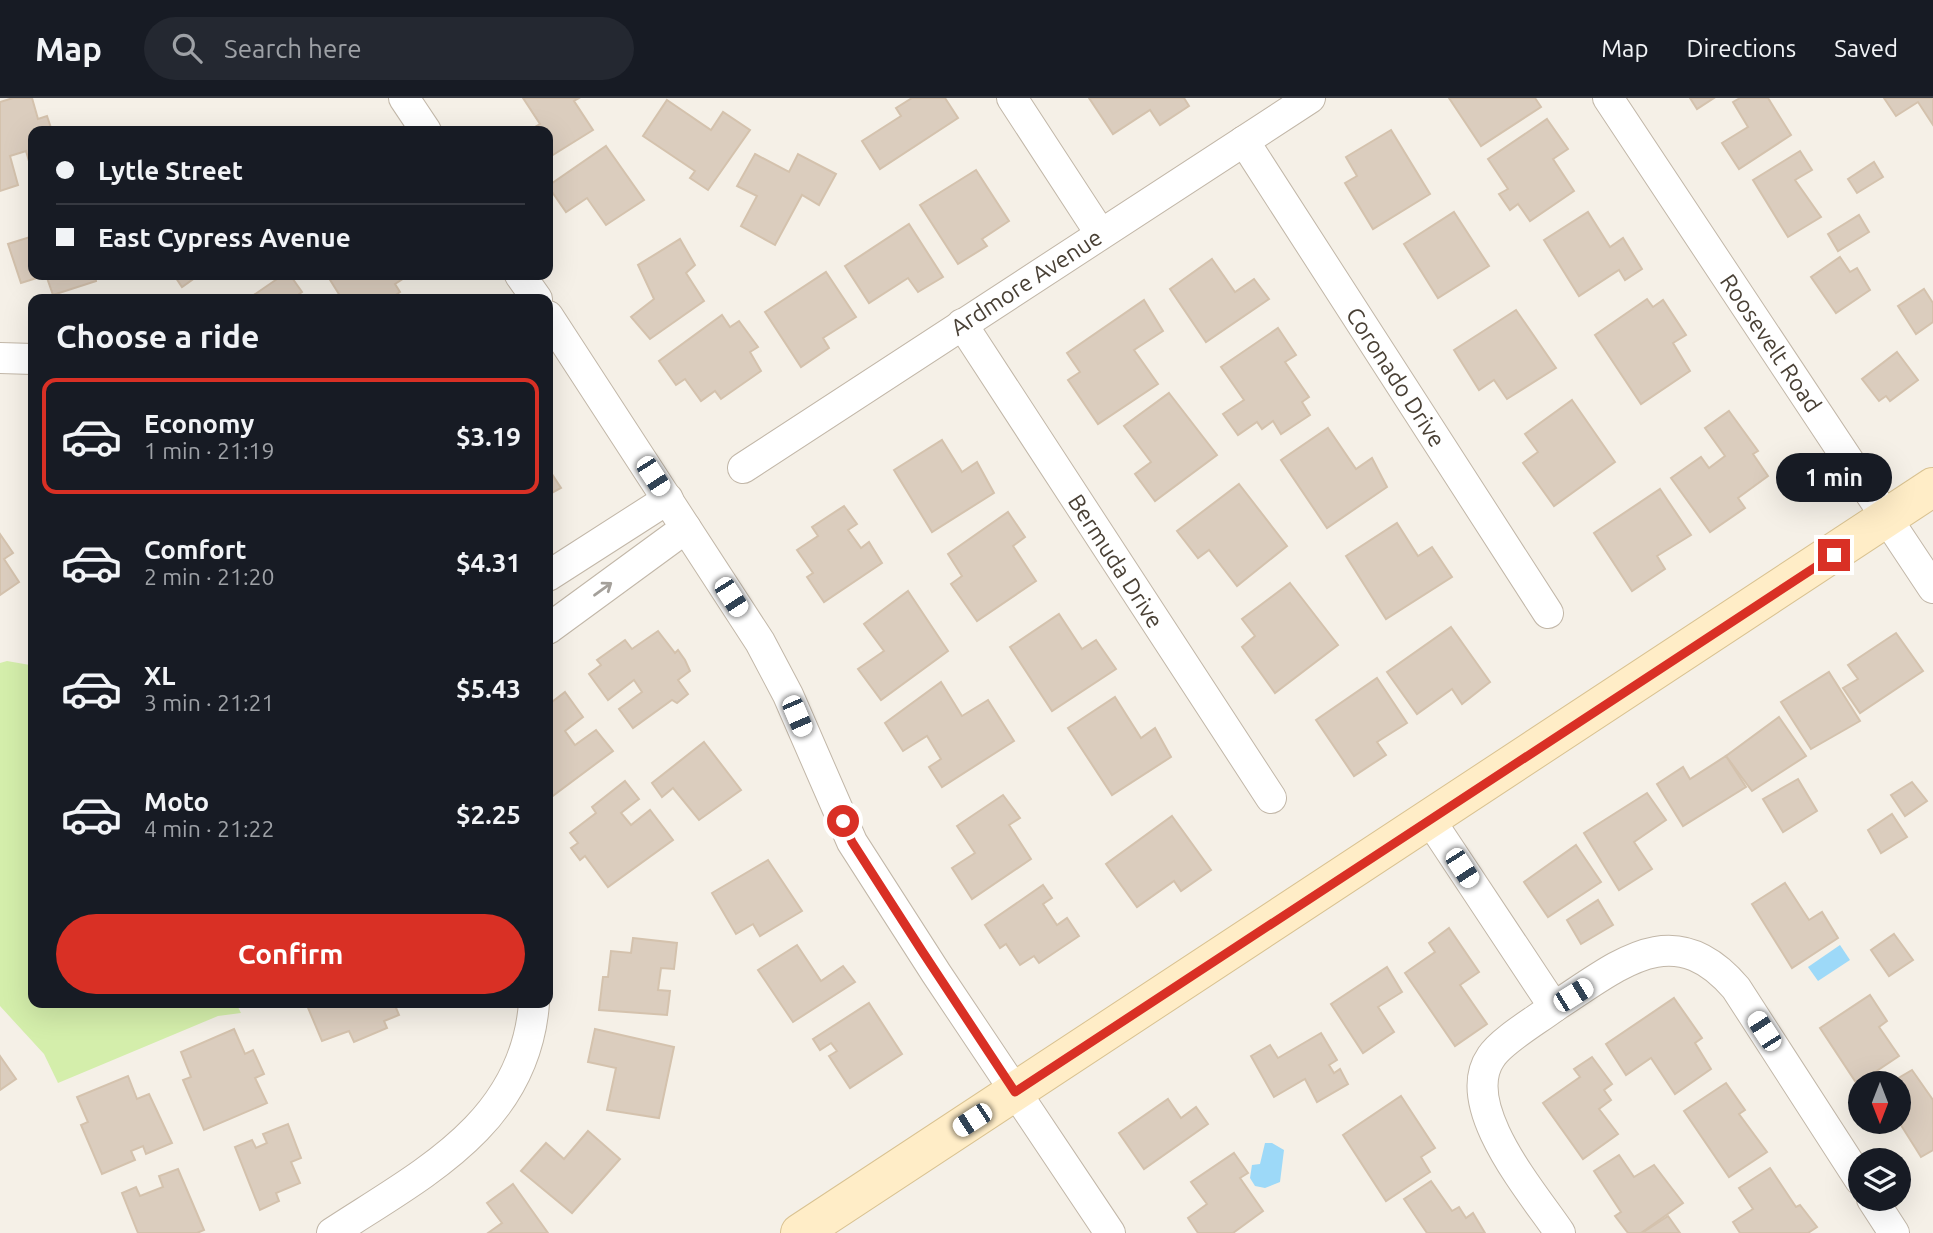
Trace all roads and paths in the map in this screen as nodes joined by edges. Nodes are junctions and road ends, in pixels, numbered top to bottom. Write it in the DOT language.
graph roads {
  1 [pos="404,98"];
  2 [pos="1012,98"];
  3 [pos="1310,98"];
  4 [pos="1608,98"];
  5 [pos="422,126"];
  6 [pos="1244,141"];
  7 [pos="1100,233"];
  8 [pos="553,324"];
  9 [pos="962,324"];
  10 [pos="0,358"];
  11 [pos="28,359"];
  12 [pos="743,468"];
  13 [pos="1933,487"];
  14 [pos="668,499"];
  15 [pos="1889,517"];
  16 [pos="687,528"];
  17 [pos="553,573"];
  18 [pos="1933,588"];
  19 [pos="1548,613"];
  20 [pos="553,625"];
  21 [pos="1271,798"];
  22 [pos="1430,820"];
  23 [pos="1554,1007"];
  24 [pos="533,1008"];
  25 [pos="1015,1092"];
  26 [pos="1848,1161"];
  27 [pos="1880,1211"];
  28 [pos="332,1233"];
  29 [pos="800,1233"];
  30 [pos="1110,1233"];
  31 [pos="1560,1233"];
  32 [pos="1894,1233"];
  1 -- 5 [label="street"];
  2 -- 7 [label="street"];
  3 -- 6 [label="street, Ardmore Avenue"];
  4 -- 15 [label="street, Roosevelt Road"];
  6 -- 7 [label="street, Ardmore Avenue"];
  6 -- 19 [label="street, Coronado Drive"];
  7 -- 9 [label="street, Ardmore Avenue"];
  8 -- 14 [label="street"];
  9 -- 12 [label="street, Ardmore Avenue"];
  9 -- 21 [label="street, Bermuda Drive"];
  10 -- 11 [label="street"];
  13 -- 15 [label="main road"];
  14 -- 16 [label="street"];
  14 -- 17 [label="street"];
  15 -- 18 [label="street, Roosevelt Road"];
  15 -- 22 [label="main road"];
  20 -- 16 [label="street, one-way"];
  16 -- 25 [label="street"];
  22 -- 23 [label="street"];
  22 -- 25 [label="main road"];
  23 -- 26 [label="street"];
  23 -- 31 [label="street"];
  24 -- 28 [label="street"];
  25 -- 29 [label="main road"];
  25 -- 30 [label="street"];
  27 -- 32 [label="street"];
}
